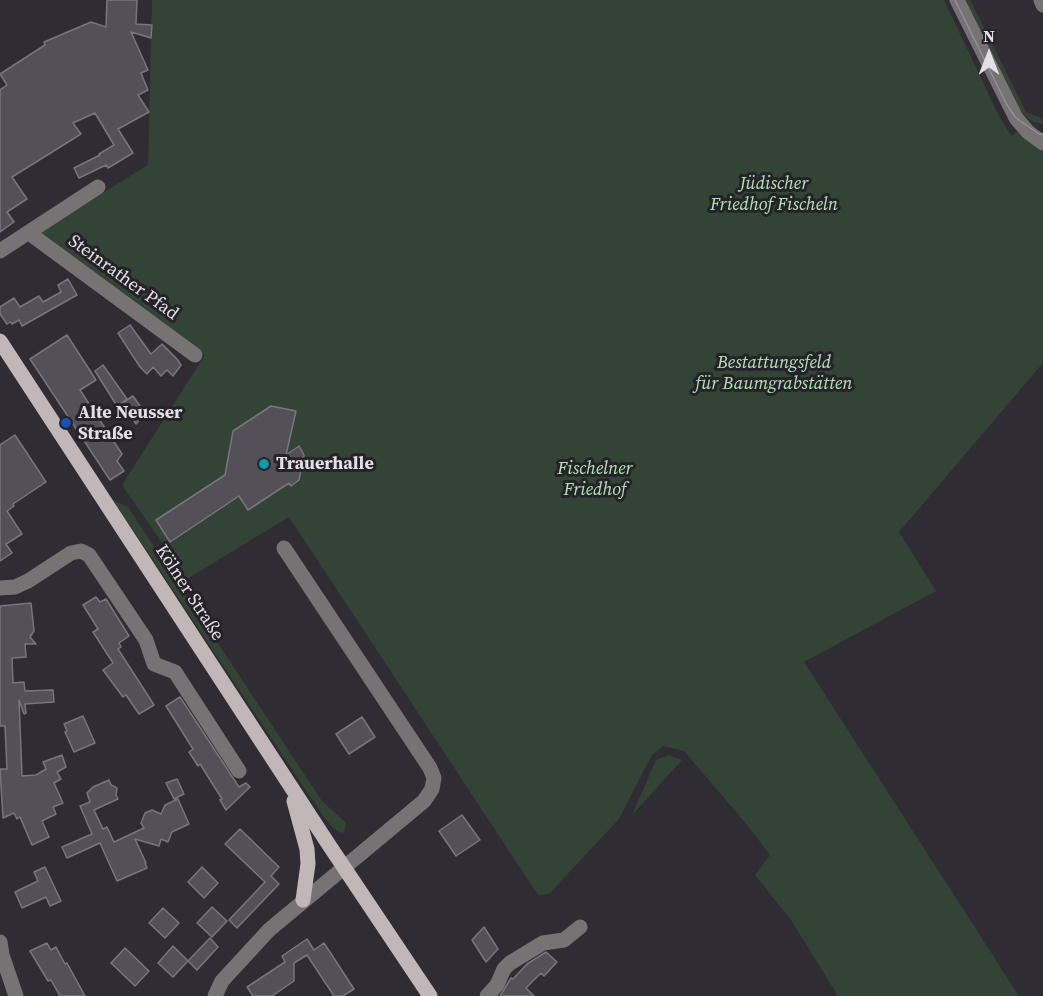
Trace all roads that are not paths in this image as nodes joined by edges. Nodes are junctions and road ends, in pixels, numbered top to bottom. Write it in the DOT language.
graph roads {
  1 [pos="957,0"];
  2 [pos="1041,0"];
  3 [pos="1043,5"];
  4 [pos="1017,118"];
  5 [pos="1043,129"];
  6 [pos="1043,143"];
  7 [pos="98,187"];
  8 [pos="29,232"];
  9 [pos="0,251"];
  10 [pos="0,341"];
  11 [pos="195,355"];
  12 [pos="284,548"];
  13 [pos="0,588"];
  14 [pos="239,771"];
  15 [pos="289,783"];
  16 [pos="344,867"];
  17 [pos="303,900"];
  18 [pos="580,927"];
  19 [pos="0,942"];
  20 [pos="16,996"];
  21 [pos="215,996"];
  22 [pos="430,996"];
  23 [pos="487,996"];
  1 -- 4 [label="street"];
  2 -- 3 [label="street"];
  4 -- 5 [label="street"];
  4 -- 6 [label="street"];
  7 -- 8 [label="street"];
  8 -- 9 [label="street"];
  8 -- 11 [label="street, Steinrather Pfad"];
  10 -- 15 [label="main road, Kölner Straße"];
  12 -- 16 [label="street"];
  13 -- 14 [label="street"];
  15 -- 16 [label="main road, Kölner Straße"];
  15 -- 17 [label="main road"];
  16 -- 17 [label="street"];
  16 -- 22 [label="main road, Kölner Straße"];
  17 -- 21 [label="street"];
  18 -- 23 [label="street"];
  19 -- 20 [label="street"];
}
